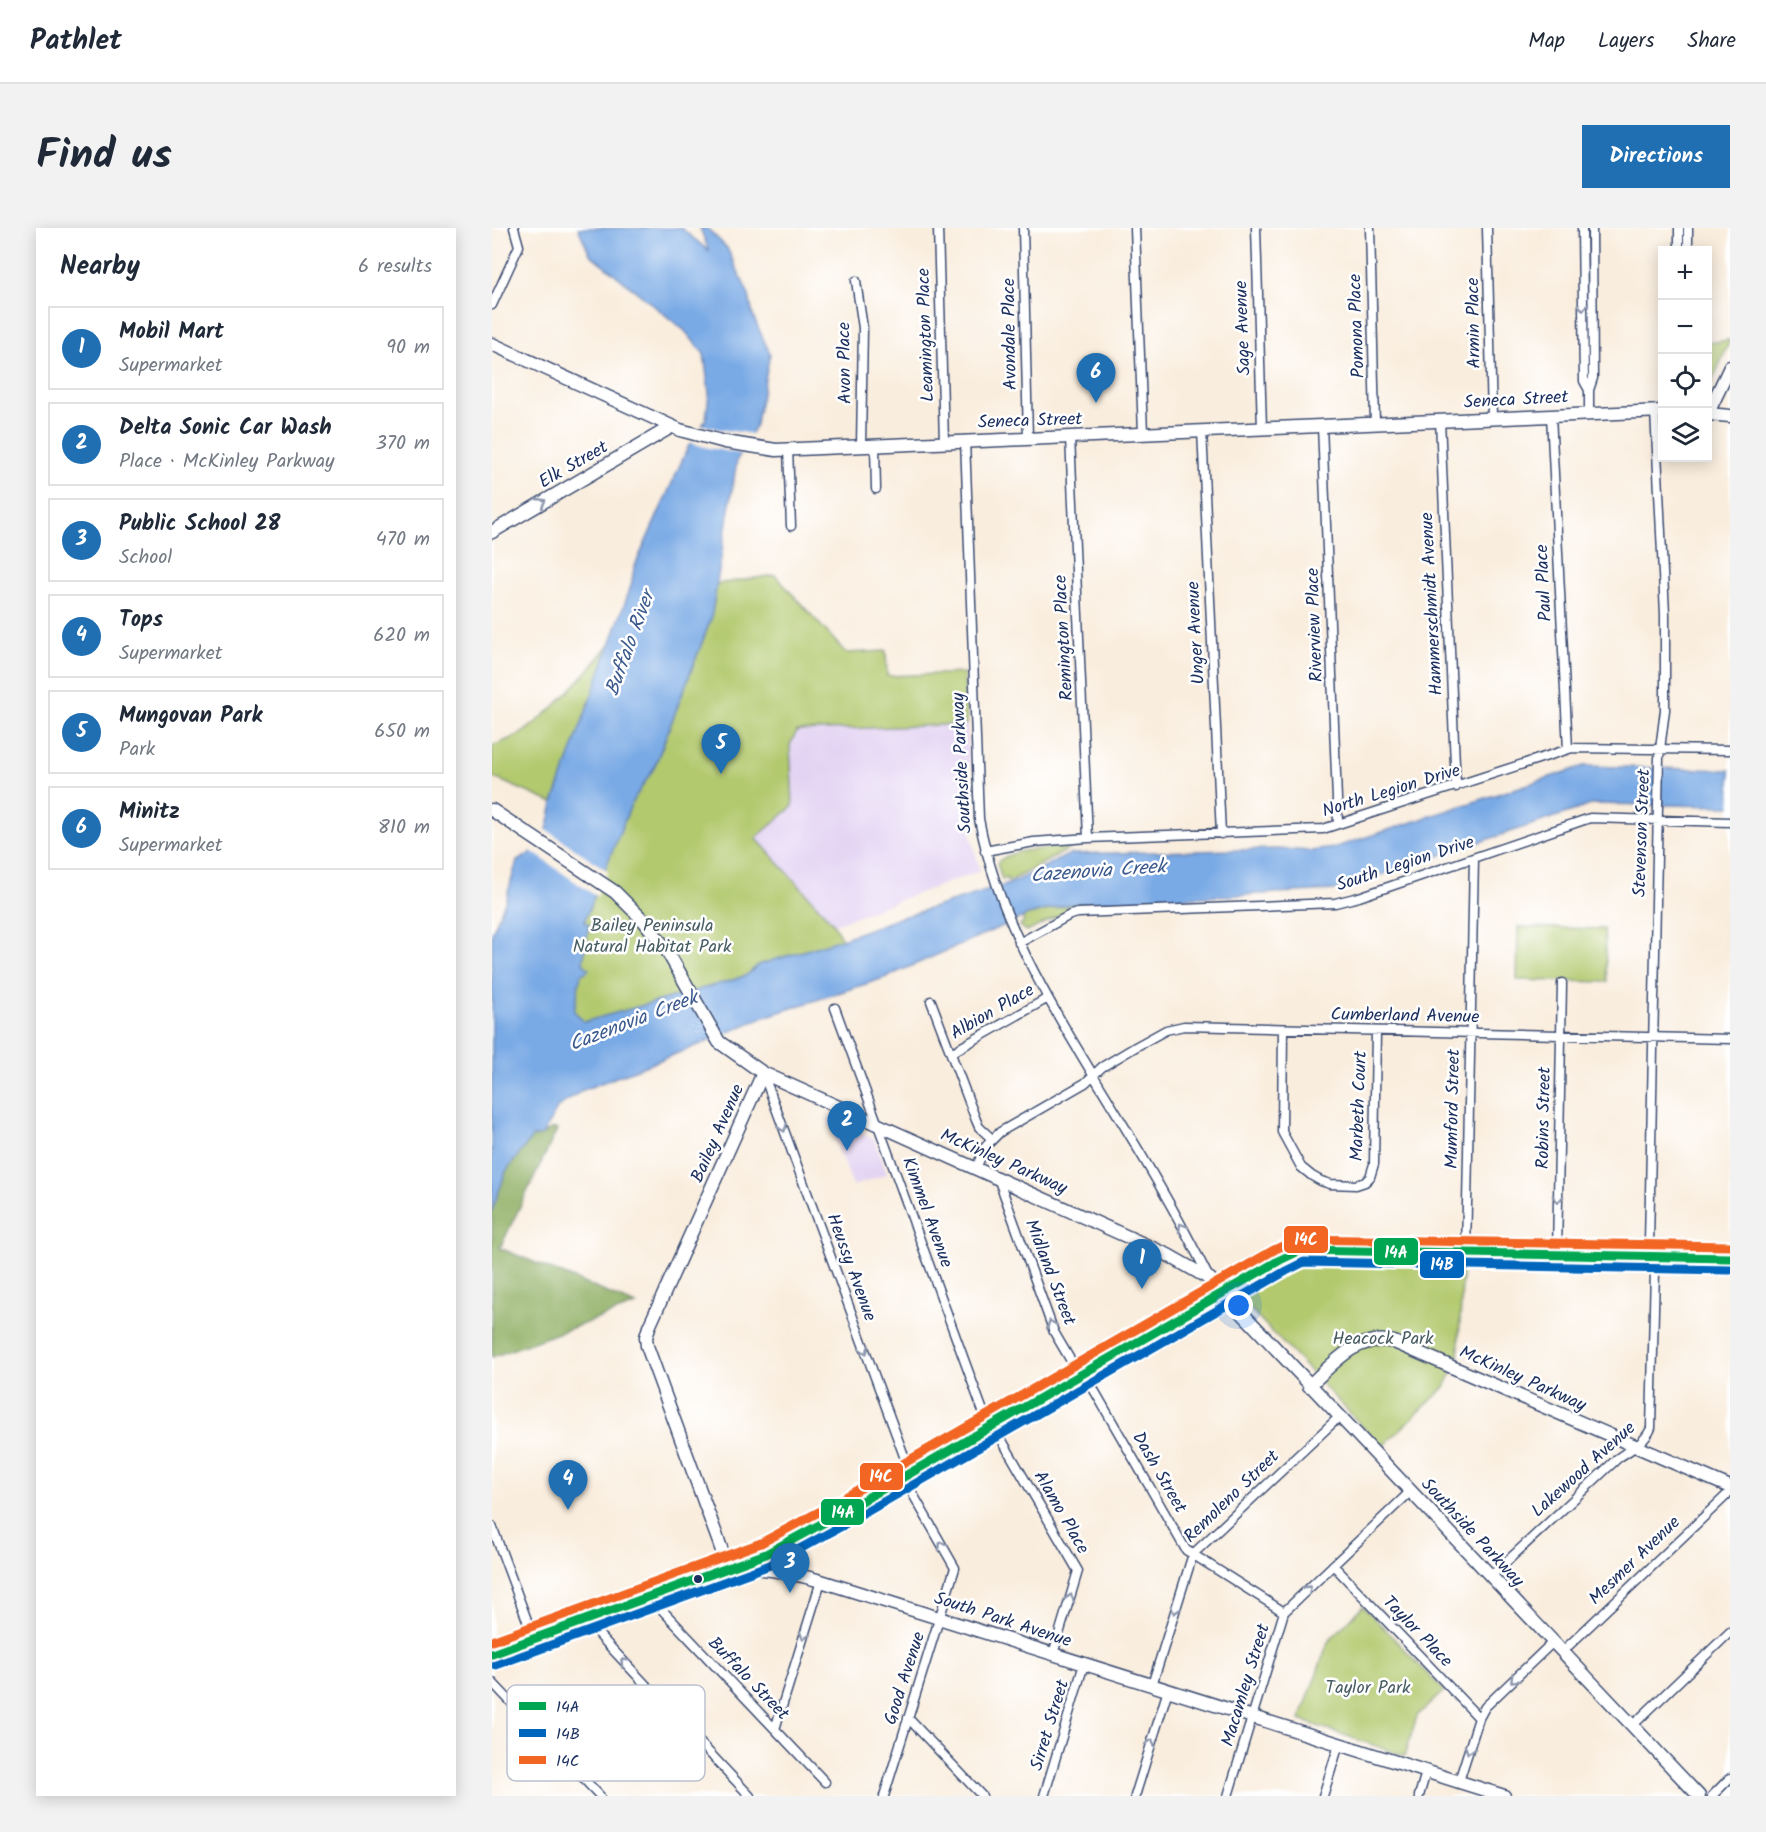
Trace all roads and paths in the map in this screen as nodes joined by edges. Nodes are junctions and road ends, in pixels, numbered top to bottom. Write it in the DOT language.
graph roads {
  1 [pos="514,228"];
  2 [pos="938,228"];
  3 [pos="1023,228"];
  4 [pos="1135,228"];
  5 [pos="1256,228"];
  6 [pos="1370,228"];
  7 [pos="1487,228"];
  8 [pos="1582,228"];
  9 [pos="1592,228"];
  10 [pos="1679,228"];
  11 [pos="1688,228"];
  12 [pos="1679,246"];
  13 [pos="1688,246"];
  14 [pos="1582,278"];
  15 [pos="1592,279"];
  16 [pos="856,281"];
  17 [pos="492,305"];
  18 [pos="492,344"];
  19 [pos="1730,367"];
  20 [pos="1589,390"];
  21 [pos="1710,408"];
  22 [pos="1658,411"];
  23 [pos="1589,413"];
  24 [pos="1712,414"];
  25 [pos="1551,415"];
  26 [pos="1730,416"];
  27 [pos="1492,418"];
  28 [pos="1440,420"];
  29 [pos="1375,423"];
  30 [pos="1322,425"];
  31 [pos="1263,428"];
  32 [pos="676,429"];
  33 [pos="1202,430"];
  34 [pos="1143,432"];
  35 [pos="1070,437"];
  36 [pos="1028,439"];
  37 [pos="965,441"];
  38 [pos="944,442"];
  39 [pos="875,445"];
  40 [pos="861,446"];
  41 [pos="788,449"];
  42 [pos="1660,462"];
  43 [pos="876,489"];
  44 [pos="791,526"];
  45 [pos="492,532"];
  46 [pos="1568,749"];
  47 [pos="1730,750"];
  48 [pos="1659,753"];
  49 [pos="1456,787"];
  50 [pos="492,810"];
  51 [pos="1657,817"];
  52 [pos="1730,822"];
  53 [pos="1338,825"];
  54 [pos="1221,834"];
  55 [pos="1088,838"];
  56 [pos="985,851"];
  57 [pos="1474,858"];
  58 [pos="1019,943"];
  59 [pos="1562,983"];
  60 [pos="1048,998"];
  61 [pos="932,1001"];
  62 [pos="835,1008"];
  63 [pos="1283,1029"];
  64 [pos="1376,1031"];
  65 [pos="1470,1033"];
  66 [pos="1561,1036"];
  67 [pos="1652,1037"];
  68 [pos="1730,1039"];
  69 [pos="951,1053"];
  70 [pos="763,1073"];
  71 [pos="1093,1075"];
  72 [pos="878,1124"];
  73 [pos="992,1139"];
  74 [pos="976,1168"];
  75 [pos="998,1178"];
  76 [pos="1466,1253"];
  77 [pos="1557,1254"];
  78 [pos="1652,1256"];
  79 [pos="1730,1258"];
  80 [pos="1210,1279"];
  81 [pos="1223,1292"];
  82 [pos="1082,1374"];
  83 [pos="1310,1386"];
  84 [pos="1339,1417"];
  85 [pos="991,1426"];
  86 [pos="1635,1447"];
  87 [pos="908,1474"];
  88 [pos="1730,1490"];
  89 [pos="1410,1492"];
  90 [pos="492,1526"];
  91 [pos="1193,1554"];
  92 [pos="1333,1565"];
  93 [pos="728,1567"];
  94 [pos="1490,1577"];
  95 [pos="822,1581"];
  96 [pos="650,1596"];
  97 [pos="1284,1612"];
  98 [pos="940,1618"];
  99 [pos="585,1620"];
  100 [pos="1730,1632"];
  101 [pos="534,1639"];
  102 [pos="1557,1647"];
  103 [pos="492,1654"];
  104 [pos="1053,1654"];
  105 [pos="1084,1664"];
  106 [pos="492,1682"];
  107 [pos="646,1685"];
  108 [pos="1152,1685"];
  109 [pos="1167,1690"];
  110 [pos="507,1698"];
  111 [pos="1253,1716"];
  112 [pos="908,1718"];
  113 [pos="1479,1718"];
  114 [pos="1632,1726"];
  115 [pos="775,1729"];
  116 [pos="1339,1744"];
  117 [pos="705,1748"];
  118 [pos="1426,1772"];
  119 [pos="1730,1778"];
  120 [pos="586,1781"];
  121 [pos="1459,1781"];
  122 [pos="825,1782"];
  123 [pos="600,1796"];
  124 [pos="750,1796"];
  125 [pos="884,1796"];
  126 [pos="982,1796"];
  127 [pos="1044,1796"];
  128 [pos="1135,1796"];
  129 [pos="1228,1796"];
  130 [pos="1323,1796"];
  131 [pos="1419,1796"];
  132 [pos="1504,1796"];
  133 [pos="1699,1796"];
  134 [pos="1712,1796"];
  1 -- 17 [label="street"];
  2 -- 38 [label="street, Leamington Place"];
  3 -- 36 [label="street, Avondale Place"];
  4 -- 34 [label="street"];
  5 -- 31 [label="street, Sage Avenue"];
  6 -- 29 [label="street, Pomona Place"];
  7 -- 27 [label="street, Armin Place"];
  8 -- 14 [label="street"];
  9 -- 15 [label="street"];
  10 -- 12 [label="street"];
  11 -- 13 [label="street"];
  14 -- 15 [label="street"];
  14 -- 20 [label="street, one-way"];
  15 -- 20 [label="street"];
  16 -- 40 [label="street, Avon Place"];
  18 -- 32 [label="main road, Seneca Street"];
  19 -- 21 [label="main road"];
  20 -- 23 [label="street"];
  22 -- 23 [label="main road, Seneca Street"];
  23 -- 25 [label="main road, Seneca Street"];
  24 -- 26 [label="main road"];
  25 -- 27 [label="main road, Seneca Street"];
  25 -- 46 [label="street, Paul Place"];
  27 -- 28 [label="main road, Seneca Street"];
  28 -- 29 [label="main road, Seneca Street"];
  28 -- 49 [label="street, Hammerschmidt Avenue"];
  29 -- 30 [label="main road, Seneca Street"];
  30 -- 31 [label="main road, Seneca Street"];
  30 -- 53 [label="street, Riverview Place"];
  31 -- 33 [label="main road, Seneca Street"];
  32 -- 41 [label="main road, Seneca Street"];
  45 -- 32 [label="main road, Elk Street, one-way"];
  33 -- 34 [label="main road, Seneca Street"];
  33 -- 54 [label="street, Unger Avenue"];
  34 -- 35 [label="main road, Seneca Street"];
  35 -- 36 [label="main road, Seneca Street"];
  35 -- 55 [label="street, Remington Place"];
  36 -- 37 [label="main road, Seneca Street"];
  37 -- 38 [label="main road, Seneca Street"];
  37 -- 56 [label="street, Southside Parkway"];
  38 -- 39 [label="main road, Seneca Street"];
  39 -- 40 [label="main road, Seneca Street"];
  39 -- 43 [label="street"];
  40 -- 41 [label="main road, Seneca Street"];
  41 -- 44 [label="street"];
  42 -- 48 [label="street, Stevenson Street"];
  46 -- 48 [label="street, North Legion Drive"];
  46 -- 49 [label="street, North Legion Drive"];
  47 -- 48 [label="street, North Legion Drive"];
  48 -- 51 [label="street, Stevenson Street"];
  49 -- 53 [label="street, North Legion Drive"];
  50 -- 70 [label="main road, Bailey Avenue"];
  51 -- 52 [label="street, South Legion Drive"];
  51 -- 57 [label="street, South Legion Drive"];
  51 -- 67 [label="street, Stevenson Street"];
  53 -- 54 [label="street, North Legion Drive"];
  54 -- 55 [label="street, North Legion Drive"];
  55 -- 56 [label="street, North Legion Drive"];
  56 -- 58 [label="street, Southside Parkway"];
  57 -- 58 [label="street, South Legion Drive"];
  57 -- 65 [label="street, Mumford Street"];
  58 -- 60 [label="street, Southside Parkway"];
  59 -- 66 [label="street, Robins Street"];
  60 -- 69 [label="street, Albion Place"];
  60 -- 71 [label="street, Southside Parkway"];
  61 -- 69 [label="street"];
  62 -- 72 [label="street, Kimmel Avenue"];
  63 -- 64 [label="street, Cumberland Avenue"];
  63 -- 64 [label="street, Marbeth Court"];
  63 -- 71 [label="street, Cumberland Avenue"];
  64 -- 65 [label="street, Cumberland Avenue"];
  65 -- 66 [label="street, Cumberland Avenue"];
  65 -- 76 [label="street, Mumford Street"];
  66 -- 67 [label="street, Cumberland Avenue"];
  66 -- 77 [label="street, Robins Street, one-way"];
  67 -- 68 [label="street, Cumberland Avenue"];
  67 -- 78 [label="street, Stevenson Street"];
  69 -- 73 [label="street"];
  70 -- 72 [label="main road, McKinley Parkway"];
  70 -- 87 [label="street, Heussy Avenue, one-way"];
  70 -- 93 [label="main road, Bailey Avenue"];
  71 -- 73 [label="street, Cumberland Avenue"];
  80 -- 71 [label="street, Southside Parkway, one-way"];
  72 -- 74 [label="main road, McKinley Parkway"];
  72 -- 85 [label="street, Kimmel Avenue"];
  73 -- 74 [label="street"];
  74 -- 75 [label="main road, McKinley Parkway"];
  75 -- 80 [label="main road, McKinley Parkway"];
  82 -- 75 [label="street, Midland Street, one-way"];
  76 -- 77 [label="main road"];
  76 -- 81 [label="main road"];
  77 -- 78 [label="main road"];
  78 -- 79 [label="main road"];
  78 -- 86 [label="street, Lakewood Avenue"];
  80 -- 81 [label="main road, McKinley Parkway"];
  81 -- 82 [label="main road"];
  81 -- 83 [label="main road, Southside Parkway"];
  82 -- 85 [label="main road"];
  82 -- 91 [label="street, Dash Street"];
  83 -- 84 [label="main road, Southside Parkway"];
  83 -- 86 [label="main road, McKinley Parkway"];
  84 -- 89 [label="main road, Southside Parkway"];
  84 -- 91 [label="street, Remoleno Street"];
  85 -- 87 [label="main road"];
  104 -- 85 [label="street, Alamo Place, one-way"];
  86 -- 88 [label="main road, McKinley Parkway"];
  86 -- 94 [label="street, Lakewood Avenue"];
  87 -- 93 [label="main road"];
  98 -- 87 [label="street, Good Avenue, one-way"];
  88 -- 102 [label="street, Mesmer Avenue"];
  89 -- 92 [label="street, Macamley Street"];
  89 -- 94 [label="main road, Southside Parkway"];
  90 -- 101 [label="street"];
  91 -- 97 [label="street, Dash Street"];
  91 -- 108 [label="street, Remoleno Street, one-way"];
  97 -- 92 [label="street, Macamley Street, one-way"];
  92 -- 113 [label="street, Taylor Place"];
  93 -- 95 [label="main road, South Park Avenue"];
  93 -- 96 [label="main road, South Park Avenue"];
  94 -- 102 [label="main road, Southside Parkway"];
  95 -- 98 [label="main road, South Park Avenue"];
  95 -- 115 [label="street, one-way"];
  96 -- 99 [label="main road, South Park Avenue"];
  96 -- 115 [label="street, Buffalo Street"];
  97 -- 111 [label="street, Macamley Street"];
  98 -- 104 [label="main road, South Park Avenue"];
  98 -- 112 [label="street, Good Avenue"];
  99 -- 101 [label="main road, South Park Avenue"];
  107 -- 99 [label="street, one-way"];
  100 -- 114 [label="street"];
  101 -- 103 [label="main road, South Park Avenue"];
  102 -- 113 [label="street, Mesmer Avenue, one-way"];
  102 -- 114 [label="main road, Southside Parkway"];
  104 -- 105 [label="main road, South Park Avenue"];
  105 -- 108 [label="main road, South Park Avenue"];
  105 -- 127 [label="street, Sirret Street"];
  106 -- 110 [label="street"];
  108 -- 109 [label="main road, South Park Avenue"];
  109 -- 111 [label="main road, South Park Avenue"];
  128 -- 109 [label="street, one-way"];
  111 -- 116 [label="main road, South Park Avenue"];
  111 -- 129 [label="street, Macamley Street"];
  112 -- 125 [label="street, Good Avenue"];
  112 -- 126 [label="street"];
  113 -- 121 [label="street, one-way"];
  114 -- 133 [label="main road, Southside Parkway"];
  115 -- 122 [label="street, Buffalo Street"];
  116 -- 118 [label="main road, South Park Avenue"];
  116 -- 130 [label="street"];
  124 -- 117 [label="street, one-way"];
  118 -- 121 [label="main road, South Park Avenue"];
  118 -- 131 [label="street"];
  119 -- 134 [label="street"];
  120 -- 123 [label="street"];
  121 -- 132 [label="main road, South Park Avenue"];
}
